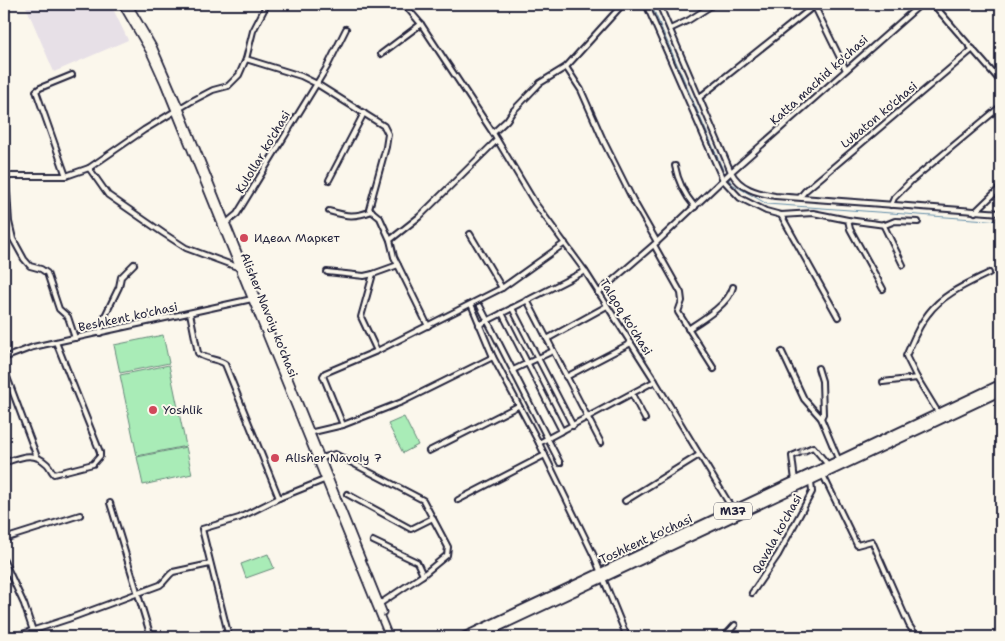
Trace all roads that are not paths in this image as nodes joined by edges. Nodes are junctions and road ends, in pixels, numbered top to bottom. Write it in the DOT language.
graph roads {
  1 [pos="122,4"];
  2 [pos="128,4"];
  3 [pos="267,4"];
  4 [pos="404,4"];
  5 [pos="623,4"];
  6 [pos="646,4"];
  7 [pos="659,4"];
  8 [pos="714,4"];
  9 [pos="921,4"];
  10 [pos="933,4"];
  11 [pos="814,5"];
  12 [pos="421,24"];
  13 [pos="346,29"];
  14 [pos="670,29"];
  15 [pos="973,48"];
  16 [pos="381,54"];
  17 [pos="246,59"];
  18 [pos="566,67"];
  19 [pos="846,70"];
  20 [pos="72,75"];
  21 [pos="1001,82"];
  22 [pos="317,84"];
  23 [pos="700,97"];
  24 [pos="1001,106"];
  25 [pos="178,110"];
  26 [pos="364,113"];
  27 [pos="493,133"];
  28 [pos="497,140"];
  29 [pos="675,166"];
  30 [pos="89,168"];
  31 [pos="731,172"];
  32 [pos="66,176"];
  33 [pos="5,177"];
  34 [pos="329,180"];
  35 [pos="723,180"];
  36 [pos="1001,187"];
  37 [pos="800,197"];
  38 [pos="695,206"];
  39 [pos="891,206"];
  40 [pos="372,211"];
  41 [pos="329,212"];
  42 [pos="975,212"];
  43 [pos="1001,213"];
  44 [pos="781,215"];
  45 [pos="848,220"];
  46 [pos="918,222"];
  47 [pos="225,224"];
  48 [pos="883,224"];
  49 [pos="470,234"];
  50 [pos="390,240"];
  51 [pos="565,243"];
  52 [pos="655,243"];
  53 [pos="134,264"];
  54 [pos="398,265"];
  55 [pos="903,265"];
  56 [pos="242,269"];
  57 [pos="585,271"];
  58 [pos="327,272"];
  59 [pos="989,273"];
  60 [pos="373,274"];
  61 [pos="734,287"];
  62 [pos="502,288"];
  63 [pos="883,289"];
  64 [pos="598,293"];
  65 [pos="254,299"];
  66 [pos="527,300"];
  67 [pos="471,304"];
  68 [pos="480,306"];
  69 [pos="607,306"];
  70 [pos="512,308"];
  71 [pos="190,313"];
  72 [pos="502,313"];
  73 [pos="838,317"];
  74 [pos="488,320"];
  75 [pos="479,325"];
  76 [pos="428,326"];
  77 [pos="688,328"];
  78 [pos="100,332"];
  79 [pos="75,338"];
  80 [pos="547,339"];
  81 [pos="56,342"];
  82 [pos="630,343"];
  83 [pos="553,350"];
  84 [pos="377,351"];
  85 [pos="782,352"];
  86 [pos="493,357"];
  87 [pos="4,358"];
  88 [pos="538,358"];
  89 [pos="528,363"];
  90 [pos="818,368"];
  91 [pos="4,369"];
  92 [pos="714,369"];
  93 [pos="513,370"];
  94 [pos="566,377"];
  95 [pos="917,378"];
  96 [pos="655,381"];
  97 [pos="883,382"];
  98 [pos="1001,384"];
  99 [pos="1001,390"];
  100 [pos="632,394"];
  101 [pos="518,406"];
  102 [pos="939,414"];
  103 [pos="588,418"];
  104 [pos="821,418"];
  105 [pos="646,419"];
  106 [pos="343,426"];
  107 [pos="573,426"];
  108 [pos="562,431"];
  109 [pos="308,433"];
  110 [pos="548,439"];
  111 [pos="601,442"];
  112 [pos="539,443"];
  113 [pos="429,451"];
  114 [pos="545,455"];
  115 [pos="699,455"];
  116 [pos="36,457"];
  117 [pos="321,458"];
  118 [pos="840,461"];
  119 [pos="6,462"];
  120 [pos="560,463"];
  121 [pos="829,466"];
  122 [pos="823,475"];
  123 [pos="324,480"];
  124 [pos="811,481"];
  125 [pos="795,482"];
  126 [pos="347,494"];
  127 [pos="279,498"];
  128 [pos="458,500"];
  129 [pos="625,501"];
  130 [pos="110,503"];
  131 [pos="735,514"];
  132 [pos="80,515"];
  133 [pos="433,518"];
  134 [pos="4,539"];
  135 [pos="373,541"];
  136 [pos="4,561"];
  137 [pos="210,564"];
  138 [pos="423,575"];
  139 [pos="602,575"];
  140 [pos="136,593"];
  141 [pos="752,594"];
  142 [pos="378,605"];
  143 [pos="735,625"];
  144 [pos="33,630"];
  145 [pos="229,635"];
  146 [pos="12,637"];
  147 [pos="35,637"];
  148 [pos="151,637"];
  149 [pos="215,637"];
  150 [pos="391,637"];
  151 [pos="464,637"];
  152 [pos="477,637"];
  153 [pos="627,637"];
  154 [pos="724,637"];
  155 [pos="917,637"];
  1 -- 25 [label="main road, Alisher Navoiy ko'chasi"];
  2 -- 25 [label="main road, Alisher Navoiy ko'chasi"];
  3 -- 17 [label="street"];
  4 -- 12 [label="street, Talqoq ko'chasi"];
  5 -- 18 [label="street"];
  6 -- 35 [label="street"];
  7 -- 14 [label="street"];
  8 -- 14 [label="street"];
  9 -- 19 [label="street, Katta machid ko'chasi"];
  10 -- 15 [label="street"];
  11 -- 19 [label="street"];
  11 -- 23 [label="street"];
  12 -- 16 [label="street"];
  12 -- 27 [label="street, Talqoq ko'chasi"];
  13 -- 22 [label="street, Kulollar ko'chasi"];
  14 -- 23 [label="street"];
  15 -- 21 [label="street"];
  15 -- 37 [label="street, Lubaton ko'chasi"];
  17 -- 22 [label="street"];
  17 -- 25 [label="street"];
  18 -- 27 [label="street"];
  18 -- 52 [label="street"];
  19 -- 31 [label="street, Katta machid ko'chasi"];
  20 -- 32 [label="street"];
  22 -- 26 [label="street"];
  22 -- 47 [label="street, Kulollar ko'chasi"];
  23 -- 31 [label="street"];
  24 -- 39 [label="street"];
  25 -- 30 [label="street"];
  25 -- 47 [label="main road, Alisher Navoiy ko'chasi"];
  26 -- 34 [label="street"];
  26 -- 40 [label="street"];
  27 -- 28 [label="street, Talqoq ko'chasi"];
  28 -- 50 [label="street"];
  28 -- 51 [label="street, Talqoq ko'chasi"];
  29 -- 38 [label="street"];
  30 -- 32 [label="street"];
  30 -- 56 [label="street"];
  31 -- 35 [label="street, Katta machid ko'chasi"];
  31 -- 37 [label="street"];
  32 -- 33 [label="street"];
  33 -- 79 [label="street"];
  35 -- 38 [label="street, Katta machid ko'chasi"];
  35 -- 44 [label="street"];
  36 -- 42 [label="street"];
  37 -- 39 [label="street"];
  38 -- 52 [label="street, Katta machid ko'chasi"];
  39 -- 42 [label="street"];
  40 -- 41 [label="street"];
  40 -- 50 [label="street"];
  42 -- 43 [label="street"];
  44 -- 45 [label="street"];
  44 -- 73 [label="street"];
  45 -- 48 [label="street"];
  45 -- 63 [label="street"];
  46 -- 48 [label="street"];
  47 -- 56 [label="main road, Alisher Navoiy ko'chasi"];
  48 -- 55 [label="street"];
  49 -- 62 [label="street"];
  50 -- 54 [label="street"];
  51 -- 57 [label="street, Talqoq ko'chasi"];
  51 -- 62 [label="street"];
  52 -- 64 [label="street, Katta machid ko'chasi"];
  52 -- 77 [label="street"];
  53 -- 78 [label="street"];
  54 -- 60 [label="street"];
  54 -- 76 [label="street"];
  56 -- 65 [label="main road, Alisher Navoiy ko'chasi"];
  57 -- 64 [label="street, Talqoq ko'chasi"];
  57 -- 66 [label="street"];
  58 -- 60 [label="street"];
  59 -- 95 [label="street"];
  60 -- 84 [label="street"];
  61 -- 77 [label="street"];
  62 -- 67 [label="street"];
  64 -- 69 [label="street, Talqoq ko'chasi"];
  65 -- 71 [label="street, Beshkent ko'chasi"];
  65 -- 109 [label="main road, Alisher Navoiy ko'chasi"];
  66 -- 70 [label="street"];
  66 -- 80 [label="street"];
  67 -- 75 [label="street"];
  67 -- 76 [label="street"];
  68 -- 74 [label="street"];
  69 -- 80 [label="street"];
  69 -- 82 [label="street, Talqoq ko'chasi"];
  70 -- 72 [label="street"];
  70 -- 88 [label="street"];
  71 -- 78 [label="street, Beshkent ko'chasi"];
  71 -- 127 [label="street"];
  72 -- 74 [label="street"];
  72 -- 89 [label="street"];
  74 -- 75 [label="street"];
  74 -- 93 [label="street"];
  75 -- 86 [label="street"];
  76 -- 84 [label="street"];
  77 -- 92 [label="street"];
  78 -- 79 [label="street, Beshkent ko'chasi"];
  79 -- 81 [label="street, Beshkent ko'chasi"];
  80 -- 83 [label="street"];
  81 -- 87 [label="street, Beshkent ko'chasi"];
  81 -- 116 [label="street"];
  82 -- 94 [label="street"];
  82 -- 96 [label="street, Talqoq ko'chasi"];
  83 -- 88 [label="street"];
  83 -- 94 [label="street"];
  84 -- 106 [label="street"];
  85 -- 104 [label="street"];
  86 -- 101 [label="street"];
  86 -- 106 [label="street"];
  88 -- 89 [label="street"];
  88 -- 107 [label="street"];
  89 -- 93 [label="street"];
  89 -- 108 [label="street"];
  90 -- 104 [label="street"];
  91 -- 116 [label="street"];
  93 -- 110 [label="street"];
  94 -- 103 [label="street"];
  95 -- 97 [label="street"];
  95 -- 102 [label="street"];
  96 -- 100 [label="street"];
  96 -- 115 [label="street, Talqoq ko'chasi"];
  98 -- 102 [label="highway, Toshkent ko'chasi / M37"];
  99 -- 122 [label="highway, Toshkent ko'chasi / M37"];
  100 -- 103 [label="street"];
  100 -- 105 [label="street"];
  101 -- 112 [label="street"];
  101 -- 113 [label="street"];
  102 -- 118 [label="highway, Toshkent ko'chasi / M37"];
  103 -- 107 [label="street"];
  103 -- 111 [label="street"];
  104 -- 118 [label="street"];
  106 -- 109 [label="street"];
  107 -- 108 [label="street"];
  108 -- 110 [label="street"];
  109 -- 117 [label="main road, Alisher Navoiy ko'chasi"];
  109 -- 123 [label="main road, Alisher Navoiy ko'chasi"];
  110 -- 112 [label="street"];
  110 -- 120 [label="street"];
  112 -- 114 [label="street"];
  114 -- 128 [label="street"];
  114 -- 139 [label="street"];
  115 -- 129 [label="street"];
  115 -- 131 [label="street, Talqoq ko'chasi"];
  116 -- 119 [label="street"];
  117 -- 133 [label="street"];
  117 -- 142 [label="main road, Alisher Navoiy ko'chasi"];
  118 -- 121 [label="highway, Toshkent ko'chasi / M37"];
  121 -- 125 [label="highway, Toshkent ko'chasi / M37"];
  121 -- 125 [label="street, one-way"];
  122 -- 124 [label="highway, Toshkent ko'chasi / M37"];
  122 -- 155 [label="street"];
  123 -- 127 [label="street"];
  123 -- 142 [label="main road, Alisher Navoiy ko'chasi"];
  124 -- 131 [label="highway, Toshkent ko'chasi / M37"];
  124 -- 141 [label="street, Qavala ko'chasi"];
  125 -- 131 [label="highway, Toshkent ko'chasi / M37"];
  126 -- 133 [label="street"];
  127 -- 137 [label="street"];
  130 -- 140 [label="street"];
  131 -- 139 [label="highway, Toshkent ko'chasi / M37"];
  132 -- 134 [label="street"];
  133 -- 138 [label="street"];
  135 -- 138 [label="street"];
  136 -- 144 [label="street"];
  137 -- 140 [label="street"];
  137 -- 145 [label="street"];
  138 -- 142 [label="street"];
  139 -- 151 [label="highway, Toshkent ko'chasi / M37"];
  139 -- 152 [label="highway, Toshkent ko'chasi / M37"];
  139 -- 153 [label="street"];
  140 -- 144 [label="street"];
  140 -- 148 [label="street"];
  142 -- 150 [label="main road, Alisher Navoiy ko'chasi"];
  143 -- 154 [label="street"];
  144 -- 146 [label="street"];
  144 -- 147 [label="street"];
  145 -- 149 [label="street"];
}
